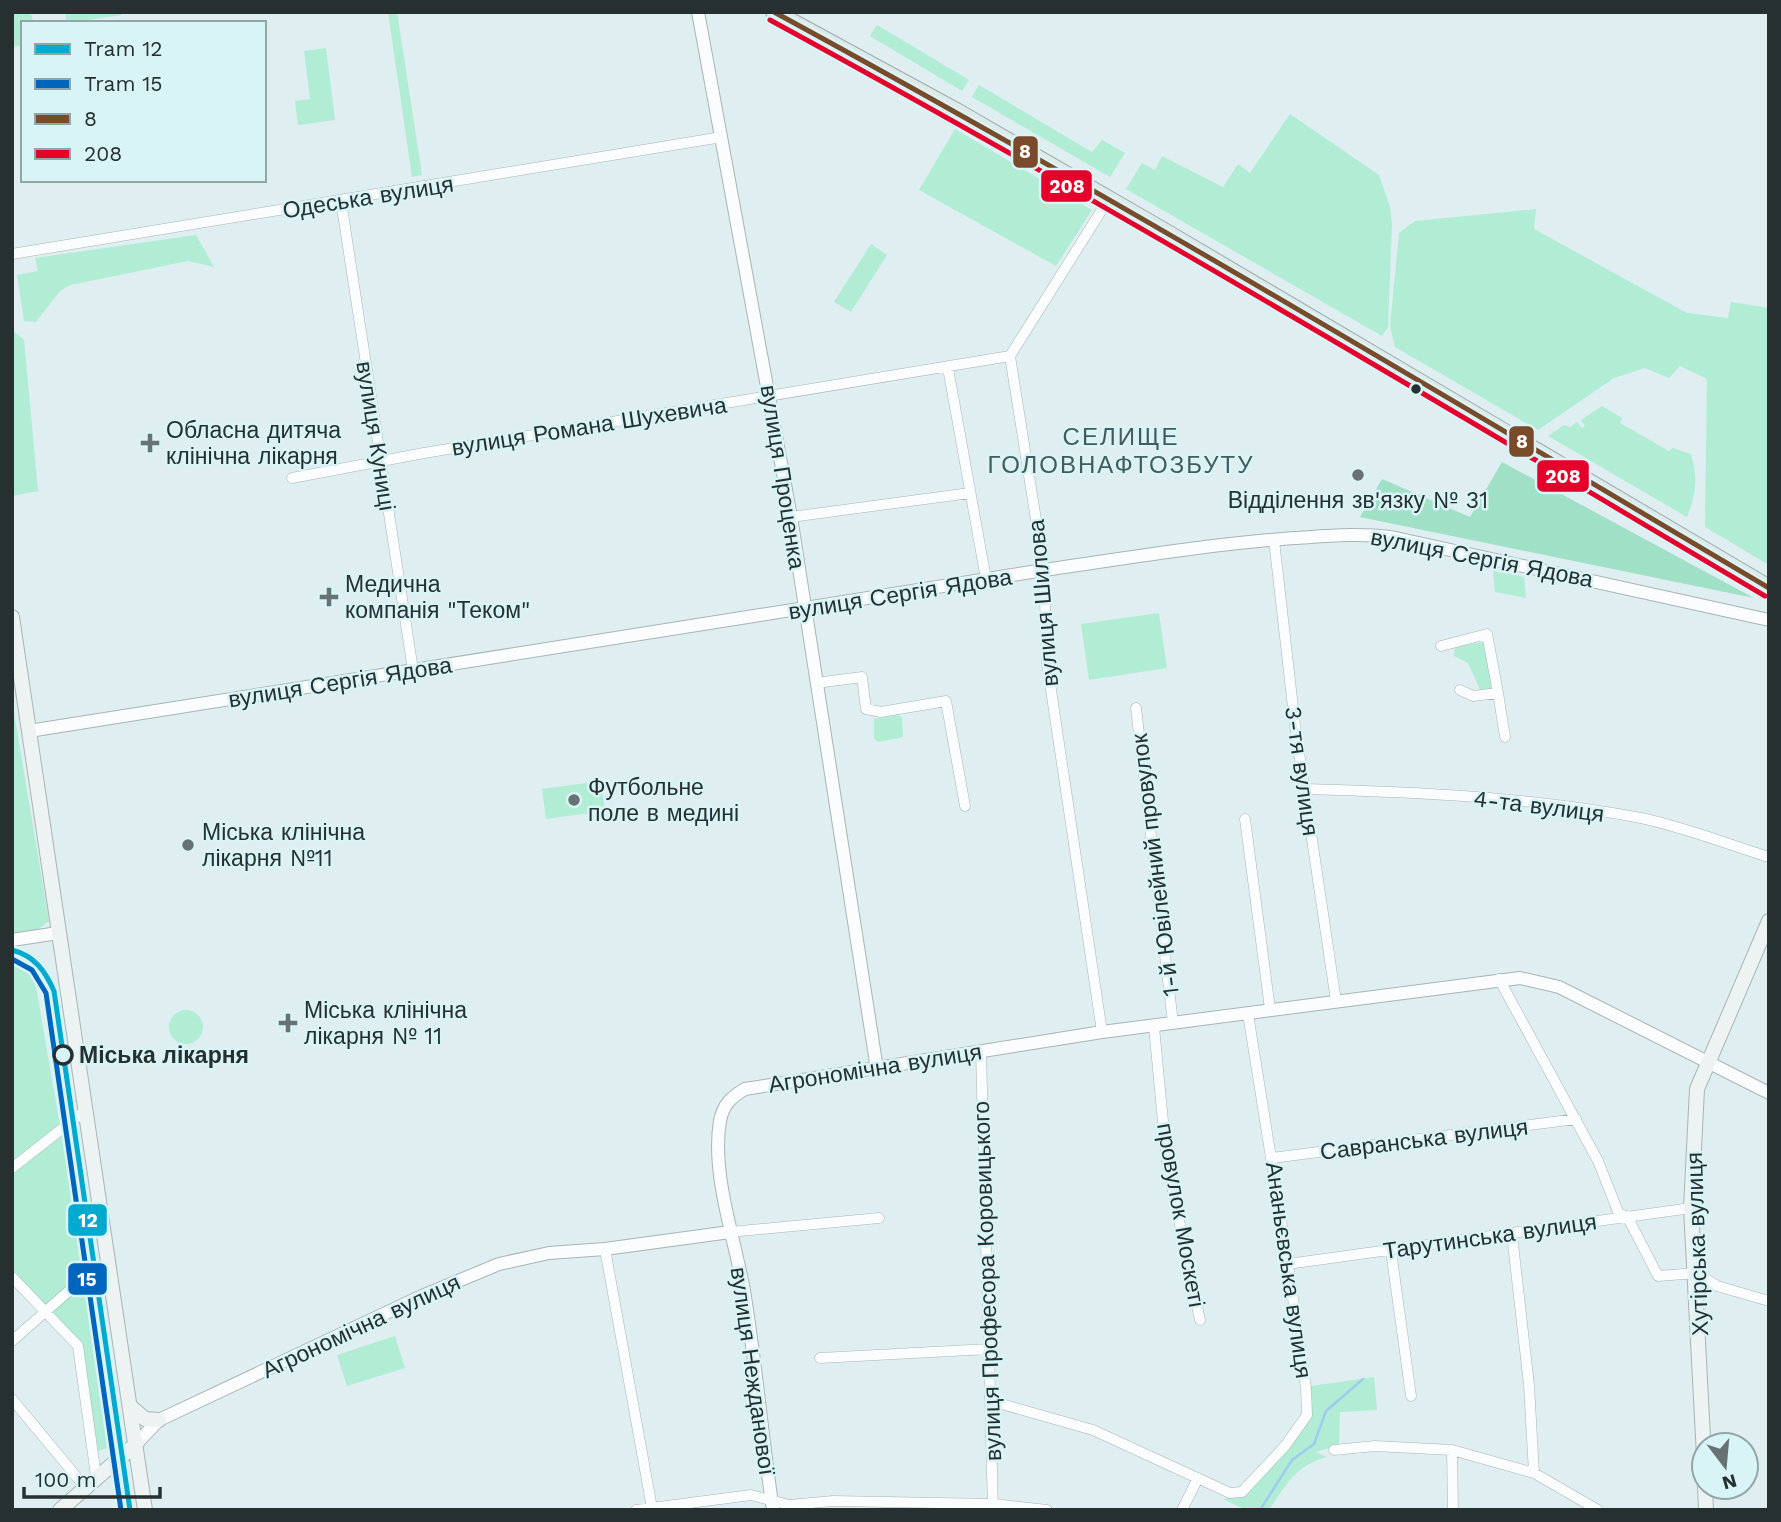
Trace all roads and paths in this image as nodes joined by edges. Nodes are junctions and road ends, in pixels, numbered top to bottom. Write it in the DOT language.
graph roads {
  1 [pos="698,12"];
  2 [pos="774,12"];
  3 [pos="722,136"];
  4 [pos="1108,200"];
  5 [pos="341,201"];
  6 [pos="12,254"];
  7 [pos="1010,356"];
  8 [pos="948,368"];
  9 [pos="770,396"];
  10 [pos="382,460"];
  11 [pos="292,478"];
  12 [pos="970,493"];
  13 [pos="791,517"];
  14 [pos="1274,540"];
  15 [pos="1044,570"];
  16 [pos="986,579"];
  17 [pos="1769,588"];
  18 [pos="805,610"];
  19 [pos="12,617"];
  20 [pos="1769,620"];
  21 [pos="1441,646"];
  22 [pos="413,670"];
  23 [pos="816,683"];
  24 [pos="1460,690"];
  25 [pos="1498,693"];
  26 [pos="1136,708"];
  27 [pos="29,731"];
  28 [pos="1506,737"];
  29 [pos="1304,789"];
  30 [pos="965,806"];
  31 [pos="1245,819"];
  32 [pos="1769,858"];
  33 [pos="1769,921"];
  34 [pos="58,933"];
  35 [pos="12,940"];
  36 [pos="1499,979"];
  37 [pos="1336,1001"];
  38 [pos="1270,1009"];
  39 [pos="1248,1014"];
  40 [pos="1173,1023"];
  41 [pos="1154,1027"];
  42 [pos="1102,1032"];
  43 [pos="981,1052"];
  44 [pos="1707,1062"];
  45 [pos="877,1069"];
  46 [pos="1769,1093"];
  47 [pos="86,1110"];
  48 [pos="1576,1119"];
  49 [pos="1272,1158"];
  50 [pos="12,1168"];
  51 [pos="1691,1208"];
  52 [pos="1627,1216"];
  53 [pos="879,1217"];
  54 [pos="730,1232"];
  55 [pos="1512,1235"];
  56 [pos="605,1250"];
  57 [pos="1391,1251"];
  58 [pos="109,1262"];
  59 [pos="1288,1264"];
  60 [pos="1697,1273"];
  61 [pos="12,1277"];
  62 [pos="1769,1301"];
  63 [pos="44,1314"];
  64 [pos="1200,1320"];
  65 [pos="12,1341"];
  66 [pos="989,1349"];
  67 [pos="820,1358"];
  68 [pos="1411,1396"];
  69 [pos="12,1399"];
  70 [pos="991,1401"];
  71 [pos="131,1407"];
  72 [pos="159,1420"];
  73 [pos="1703,1431"];
  74 [pos="136,1443"];
  75 [pos="1334,1450"];
  76 [pos="1452,1450"];
  77 [pos="1534,1473"];
  78 [pos="1198,1478"];
  79 [pos="90,1482"];
  80 [pos="772,1505"];
  81 [pos="993,1507"];
  82 [pos="652,1508"];
  83 [pos="60,1510"];
  84 [pos="145,1510"];
  85 [pos="636,1510"];
  86 [pos="1047,1510"];
  87 [pos="1182,1510"];
  88 [pos="1453,1510"];
  89 [pos="1598,1510"];
  1 -- 3 [label="street, вулиця Проценка"];
  2 -- 4 [label="main road"];
  3 -- 5 [label="street, Одеська вулиця"];
  3 -- 9 [label="street, вулиця Проценка"];
  4 -- 7 [label="street"];
  4 -- 17 [label="main road"];
  5 -- 6 [label="street, Одеська вулиця"];
  5 -- 10 [label="street, вулиця Куниці"];
  7 -- 8 [label="street, вулиця Романа Шухевича"];
  7 -- 15 [label="street, вулиця Шилова"];
  8 -- 9 [label="street, вулиця Романа Шухевича"];
  8 -- 12 [label="street"];
  9 -- 10 [label="street, вулиця Романа Шухевича"];
  9 -- 13 [label="street, вулиця Проценка"];
  10 -- 11 [label="street, вулиця Романа Шухевича"];
  10 -- 22 [label="street, вулиця Куниці"];
  12 -- 13 [label="street"];
  12 -- 16 [label="street"];
  13 -- 18 [label="street, вулиця Проценка"];
  14 -- 15 [label="street, вулиця Сергія Ядова"];
  14 -- 20 [label="street, вулиця Сергія Ядова"];
  14 -- 29 [label="street, 3-тя вулиця"];
  15 -- 16 [label="street, вулиця Сергія Ядова"];
  15 -- 42 [label="street, вулиця Шилова"];
  16 -- 18 [label="street, вулиця Сергія Ядова"];
  18 -- 22 [label="street, вулиця Сергія Ядова"];
  18 -- 23 [label="street, вулиця Проценка"];
  19 -- 27 [label="main road"];
  21 -- 25 [label="street"];
  22 -- 27 [label="street, вулиця Сергія Ядова"];
  23 -- 30 [label="street"];
  23 -- 45 [label="street, вулиця Проценка"];
  24 -- 25 [label="street"];
  25 -- 28 [label="street"];
  26 -- 40 [label="street, 1-й Ювілейний провулок"];
  27 -- 34 [label="main road"];
  29 -- 32 [label="street, 4-та вулиця"];
  29 -- 37 [label="street, 3-тя вулиця"];
  31 -- 38 [label="street"];
  33 -- 44 [label="main road, Хутірська вулиця"];
  34 -- 35 [label="street"];
  34 -- 47 [label="main road"];
  36 -- 37 [label="street, Агрономічна вулиця"];
  36 -- 44 [label="street, Агрономічна вулиця"];
  36 -- 48 [label="street"];
  37 -- 38 [label="street, Агрономічна вулиця"];
  38 -- 39 [label="street, Агрономічна вулиця"];
  39 -- 40 [label="street, Агрономічна вулиця"];
  39 -- 49 [label="street, Ананьєвська вулиця"];
  40 -- 41 [label="street, Агрономічна вулиця"];
  41 -- 42 [label="street, Агрономічна вулиця"];
  41 -- 64 [label="street, провулок Москеті"];
  42 -- 43 [label="street, Агрономічна вулиця"];
  43 -- 45 [label="street, Агрономічна вулиця"];
  43 -- 66 [label="street, вулиця Професора Коровицького"];
  44 -- 46 [label="street, Агрономічна вулиця"];
  44 -- 51 [label="main road, Хутірська вулиця"];
  45 -- 54 [label="street, Агрономічна вулиця"];
  47 -- 50 [label="street"];
  47 -- 58 [label="main road"];
  48 -- 49 [label="street, Савранська вулиця"];
  48 -- 52 [label="street"];
  49 -- 59 [label="street, Ананьєвська вулиця"];
  51 -- 52 [label="street, Тарутинська вулиця"];
  51 -- 60 [label="main road, Хутірська вулиця"];
  52 -- 55 [label="street, Тарутинська вулиця"];
  52 -- 60 [label="street"];
  53 -- 54 [label="street"];
  54 -- 56 [label="street, Агрономічна вулиця"];
  54 -- 80 [label="street, вулиця Нежданової"];
  55 -- 57 [label="street, Тарутинська вулиця"];
  55 -- 77 [label="street"];
  56 -- 72 [label="street, Агрономічна вулиця"];
  56 -- 82 [label="street"];
  57 -- 59 [label="street, Тарутинська вулиця"];
  57 -- 68 [label="street"];
  58 -- 63 [label="street"];
  58 -- 71 [label="main road"];
  59 -- 78 [label="street, Ананьєвська вулиця"];
  60 -- 62 [label="street"];
  60 -- 73 [label="main road, Хутірська вулиця"];
  61 -- 63 [label="street"];
  63 -- 65 [label="street"];
  63 -- 79 [label="street"];
  66 -- 67 [label="street"];
  66 -- 70 [label="street, вулиця Професора Коровицького"];
  69 -- 79 [label="street"];
  70 -- 78 [label="street"];
  70 -- 81 [label="street, вулиця Професора Коровицького"];
  71 -- 72 [label="main road"];
  71 -- 74 [label="main road"];
  72 -- 74 [label="street, Агрономічна вулиця"];
  74 -- 79 [label="main road"];
  74 -- 84 [label="main road"];
  75 -- 76 [label="street"];
  76 -- 77 [label="street"];
  76 -- 88 [label="street"];
  77 -- 89 [label="street"];
  78 -- 87 [label="street"];
  79 -- 83 [label="main road"];
  80 -- 81 [label="street"];
  80 -- 82 [label="street"];
  81 -- 86 [label="street"];
  82 -- 85 [label="street"];
}
